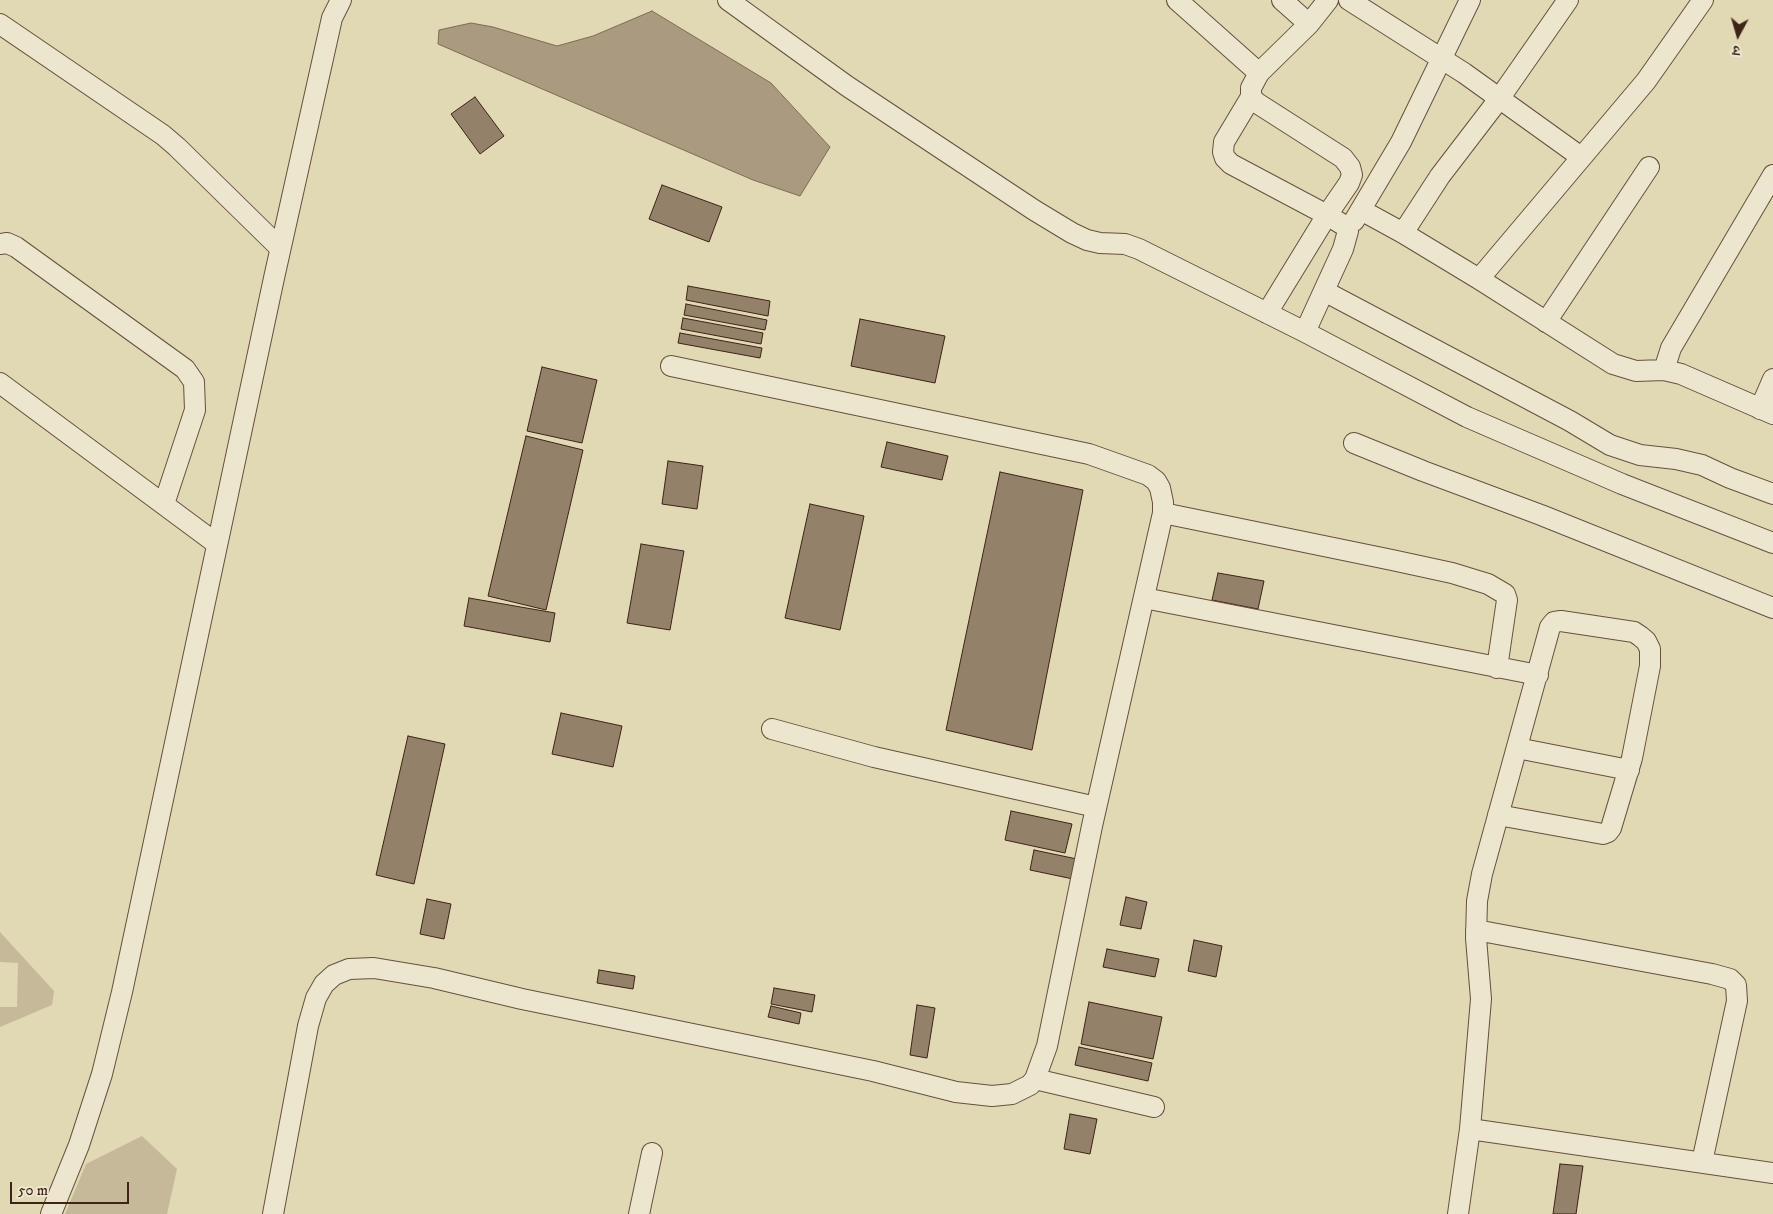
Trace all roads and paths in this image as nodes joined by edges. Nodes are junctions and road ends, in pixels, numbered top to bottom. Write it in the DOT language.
graph roads {
  1 [pos="341,0"];
  2 [pos="728,0"];
  3 [pos="1177,0"];
  4 [pos="1282,0"];
  5 [pos="1328,0"];
  6 [pos="1349,0"];
  7 [pos="1470,0"];
  8 [pos="1568,0"];
  9 [pos="1703,0"];
  10 [pos="0,24"];
  11 [pos="1309,24"];
  12 [pos="1441,59"];
  13 [pos="1259,72"];
  14 [pos="1251,98"];
  15 [pos="1499,99"];
  16 [pos="1581,157"];
  17 [pos="1350,166"];
  18 [pos="1650,167"];
  19 [pos="1773,175"];
  20 [pos="1376,184"];
  21 [pos="1361,210"];
  22 [pos="1327,215"];
  23 [pos="1348,231"];
  24 [pos="1403,232"];
  25 [pos="0,244"];
  26 [pos="280,248"];
  27 [pos="1479,279"];
  28 [pos="1324,291"];
  29 [pos="1266,313"];
  30 [pos="1546,322"];
  31 [pos="1305,332"];
  32 [pos="671,366"];
  33 [pos="1664,370"];
  34 [pos="1773,379"];
  35 [pos="0,383"];
  36 [pos="1767,412"];
  37 [pos="1354,443"];
  38 [pos="1773,494"];
  39 [pos="164,504"];
  40 [pos="1163,513"];
  41 [pos="1773,543"];
  42 [pos="217,544"];
  43 [pos="1144,598"];
  44 [pos="1773,608"];
  45 [pos="1497,668"];
  46 [pos="1538,675"];
  47 [pos="772,729"];
  48 [pos="1517,748"];
  49 [pos="1629,770"];
  50 [pos="1096,807"];
  51 [pos="1498,815"];
  52 [pos="1476,930"];
  53 [pos="1035,1079"];
  54 [pos="1154,1107"];
  55 [pos="1470,1129"];
  56 [pos="652,1154"];
  57 [pos="1702,1162"];
  58 [pos="1773,1173"];
  59 [pos="51,1214"];
  60 [pos="273,1214"];
  61 [pos="639,1214"];
  62 [pos="1458,1214"];
  1 -- 26 [label="street"];
  2 -- 29 [label="street"];
  3 -- 13 [label="street"];
  4 -- 11 [label="street"];
  5 -- 11 [label="street"];
  6 -- 12 [label="street"];
  7 -- 12 [label="street"];
  8 -- 15 [label="street"];
  9 -- 16 [label="street"];
  10 -- 26 [label="street"];
  11 -- 13 [label="street"];
  12 -- 15 [label="street"];
  12 -- 20 [label="street"];
  13 -- 14 [label="street"];
  14 -- 17 [label="street"];
  14 -- 22 [label="street"];
  15 -- 16 [label="street"];
  15 -- 24 [label="street"];
  16 -- 27 [label="street"];
  17 -- 20 [label="street"];
  17 -- 22 [label="street"];
  18 -- 30 [label="street"];
  19 -- 33 [label="street"];
  20 -- 21 [label="street"];
  21 -- 23 [label="street"];
  21 -- 24 [label="street"];
  22 -- 23 [label="street"];
  22 -- 29 [label="street"];
  23 -- 28 [label="street"];
  24 -- 27 [label="street"];
  25 -- 39 [label="street"];
  26 -- 42 [label="street"];
  27 -- 30 [label="street"];
  28 -- 31 [label="street"];
  28 -- 38 [label="street"];
  29 -- 31 [label="street"];
  30 -- 33 [label="street"];
  31 -- 41 [label="street"];
  32 -- 40 [label="street"];
  33 -- 36 [label="street"];
  34 -- 36 [label="street"];
  35 -- 39 [label="street"];
  37 -- 44 [label="street"];
  39 -- 42 [label="street"];
  40 -- 43 [label="street"];
  40 -- 45 [label="street"];
  42 -- 59 [label="street"];
  43 -- 45 [label="street"];
  43 -- 50 [label="street"];
  45 -- 46 [label="street"];
  46 -- 48 [label="street"];
  46 -- 49 [label="street"];
  47 -- 50 [label="street"];
  48 -- 49 [label="street"];
  48 -- 51 [label="street"];
  49 -- 51 [label="street"];
  50 -- 53 [label="street"];
  51 -- 52 [label="street"];
  52 -- 55 [label="street"];
  52 -- 57 [label="street"];
  53 -- 54 [label="street"];
  53 -- 60 [label="street"];
  55 -- 57 [label="street"];
  55 -- 62 [label="street"];
  56 -- 61 [label="street"];
  57 -- 58 [label="street"];
}
